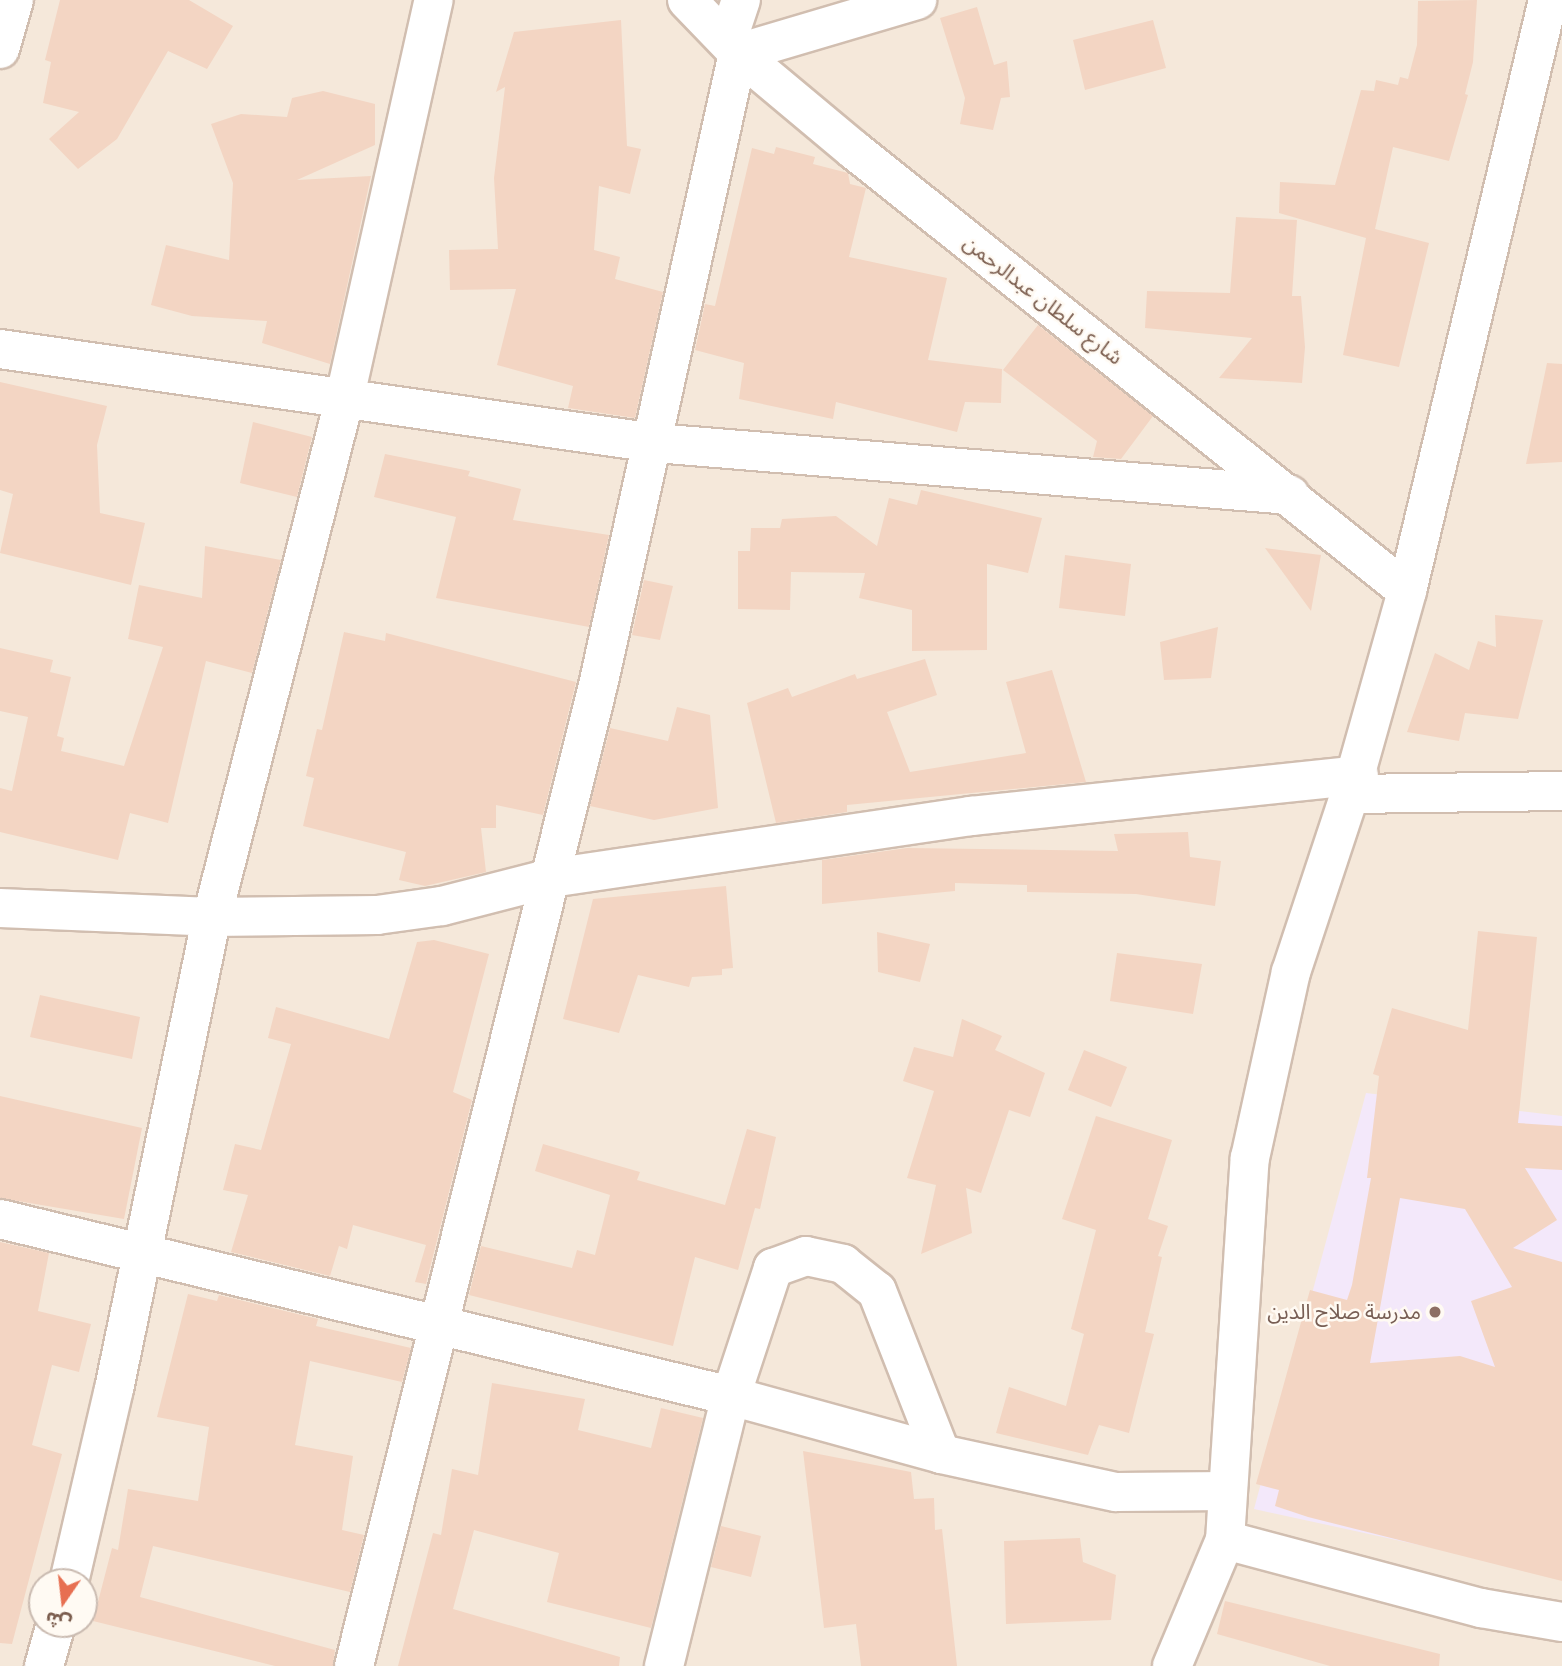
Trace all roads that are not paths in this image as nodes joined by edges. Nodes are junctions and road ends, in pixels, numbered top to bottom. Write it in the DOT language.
graph roads {
  1 [pos="14,0"];
  2 [pos="434,0"];
  3 [pos="687,0"];
  4 [pos="741,0"];
  5 [pos="917,0"];
  6 [pos="1548,0"];
  7 [pos="733,46"];
  8 [pos="0,48"];
  9 [pos="0,349"];
  10 [pos="344,401"];
  11 [pos="655,443"];
  12 [pos="1290,495"];
  13 [pos="1407,591"];
  14 [pos="1354,785"];
  15 [pos="1562,791"];
  16 [pos="551,878"];
  17 [pos="0,908"];
  18 [pos="212,917"];
  19 [pos="0,1219"];
  20 [pos="142,1254"];
  21 [pos="440,1325"];
  22 [pos="731,1396"];
  23 [pos="941,1454"];
  24 [pos="1228,1491"];
  25 [pos="1225,1540"];
  26 [pos="72,1568"];
  27 [pos="1562,1622"];
  28 [pos="52,1638"];
  29 [pos="44,1666"];
  30 [pos="354,1666"];
  31 [pos="664,1666"];
  32 [pos="1172,1666"];
  1 -- 8 [label="street"];
  2 -- 10 [label="street"];
  3 -- 7 [label="street, شارع سلطان عبدالرحمن"];
  4 -- 7 [label="street"];
  5 -- 7 [label="street"];
  6 -- 13 [label="street"];
  7 -- 11 [label="street"];
  7 -- 12 [label="street, شارع سلطان عبدالرحمن"];
  9 -- 10 [label="street"];
  10 -- 11 [label="street"];
  10 -- 18 [label="street"];
  11 -- 12 [label="street"];
  11 -- 16 [label="street"];
  12 -- 13 [label="street, شارع سلطان عبدالرحمن"];
  13 -- 14 [label="street"];
  14 -- 15 [label="street"];
  14 -- 16 [label="street"];
  14 -- 24 [label="street"];
  16 -- 18 [label="street"];
  16 -- 21 [label="street"];
  17 -- 18 [label="street"];
  18 -- 20 [label="street"];
  19 -- 20 [label="street"];
  20 -- 21 [label="street"];
  20 -- 26 [label="street"];
  21 -- 22 [label="street"];
  21 -- 30 [label="street"];
  22 -- 23 [label="street"];
  22 -- 23 [label="street"];
  22 -- 31 [label="street"];
  23 -- 24 [label="street"];
  24 -- 25 [label="street"];
  25 -- 27 [label="street"];
  25 -- 32 [label="street"];
  28 -- 29 [label="street"];
}
